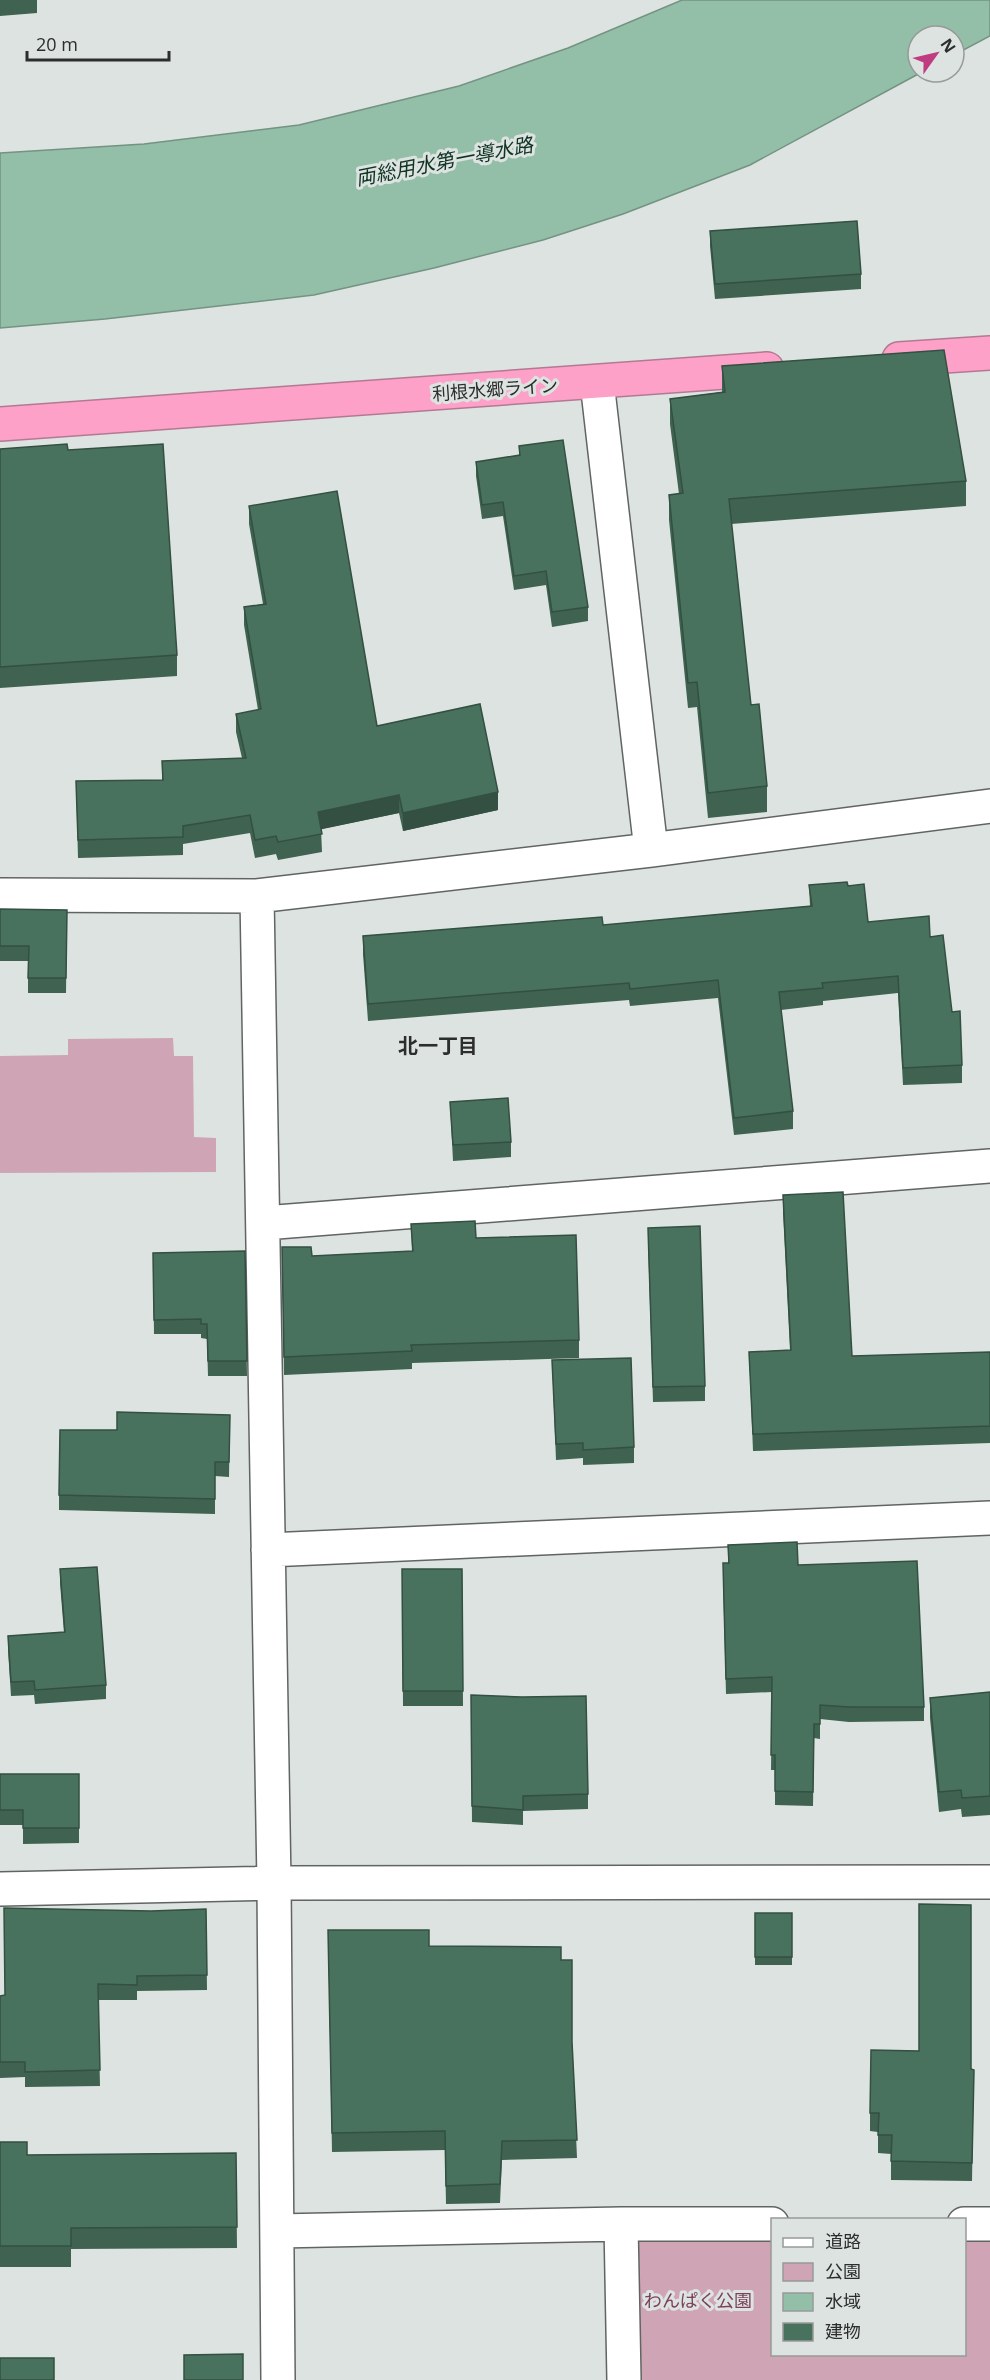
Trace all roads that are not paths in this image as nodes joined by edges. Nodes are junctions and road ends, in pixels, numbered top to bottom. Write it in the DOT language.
graph roads {
  1 [pos="990,353"];
  2 [pos="871,362"];
  3 [pos="799,367"];
  4 [pos="597,382"];
  5 [pos="0,424"];
  6 [pos="990,806"];
  7 [pos="651,850"];
  8 [pos="0,895"];
  9 [pos="257,896"];
  10 [pos="990,1166"];
  11 [pos="264,1223"];
  12 [pos="990,1518"];
  13 [pos="268,1551"];
  14 [pos="990,1882"];
  15 [pos="274,1883"];
  16 [pos="0,1889"];
  17 [pos="621,2224"];
  18 [pos="771,2224"];
  19 [pos="966,2224"];
  20 [pos="990,2224"];
  21 [pos="278,2231"];
  22 [pos="278,2380"];
  23 [pos="624,2380"];
  1 -- 2 [label="highway"];
  3 -- 4 [label="highway, 利根水郷ライン"];
  4 -- 5 [label="highway, 利根水郷ライン"];
  4 -- 7 [label="street"];
  6 -- 7 [label="street"];
  7 -- 9 [label="street"];
  8 -- 9 [label="street"];
  9 -- 11 [label="street"];
  10 -- 11 [label="street"];
  11 -- 13 [label="street"];
  12 -- 13 [label="street"];
  13 -- 15 [label="street"];
  14 -- 15 [label="street"];
  15 -- 16 [label="street"];
  15 -- 21 [label="street"];
  17 -- 18 [label="street"];
  17 -- 21 [label="street"];
  17 -- 23 [label="street"];
  19 -- 20 [label="street"];
  21 -- 22 [label="street"];
}
